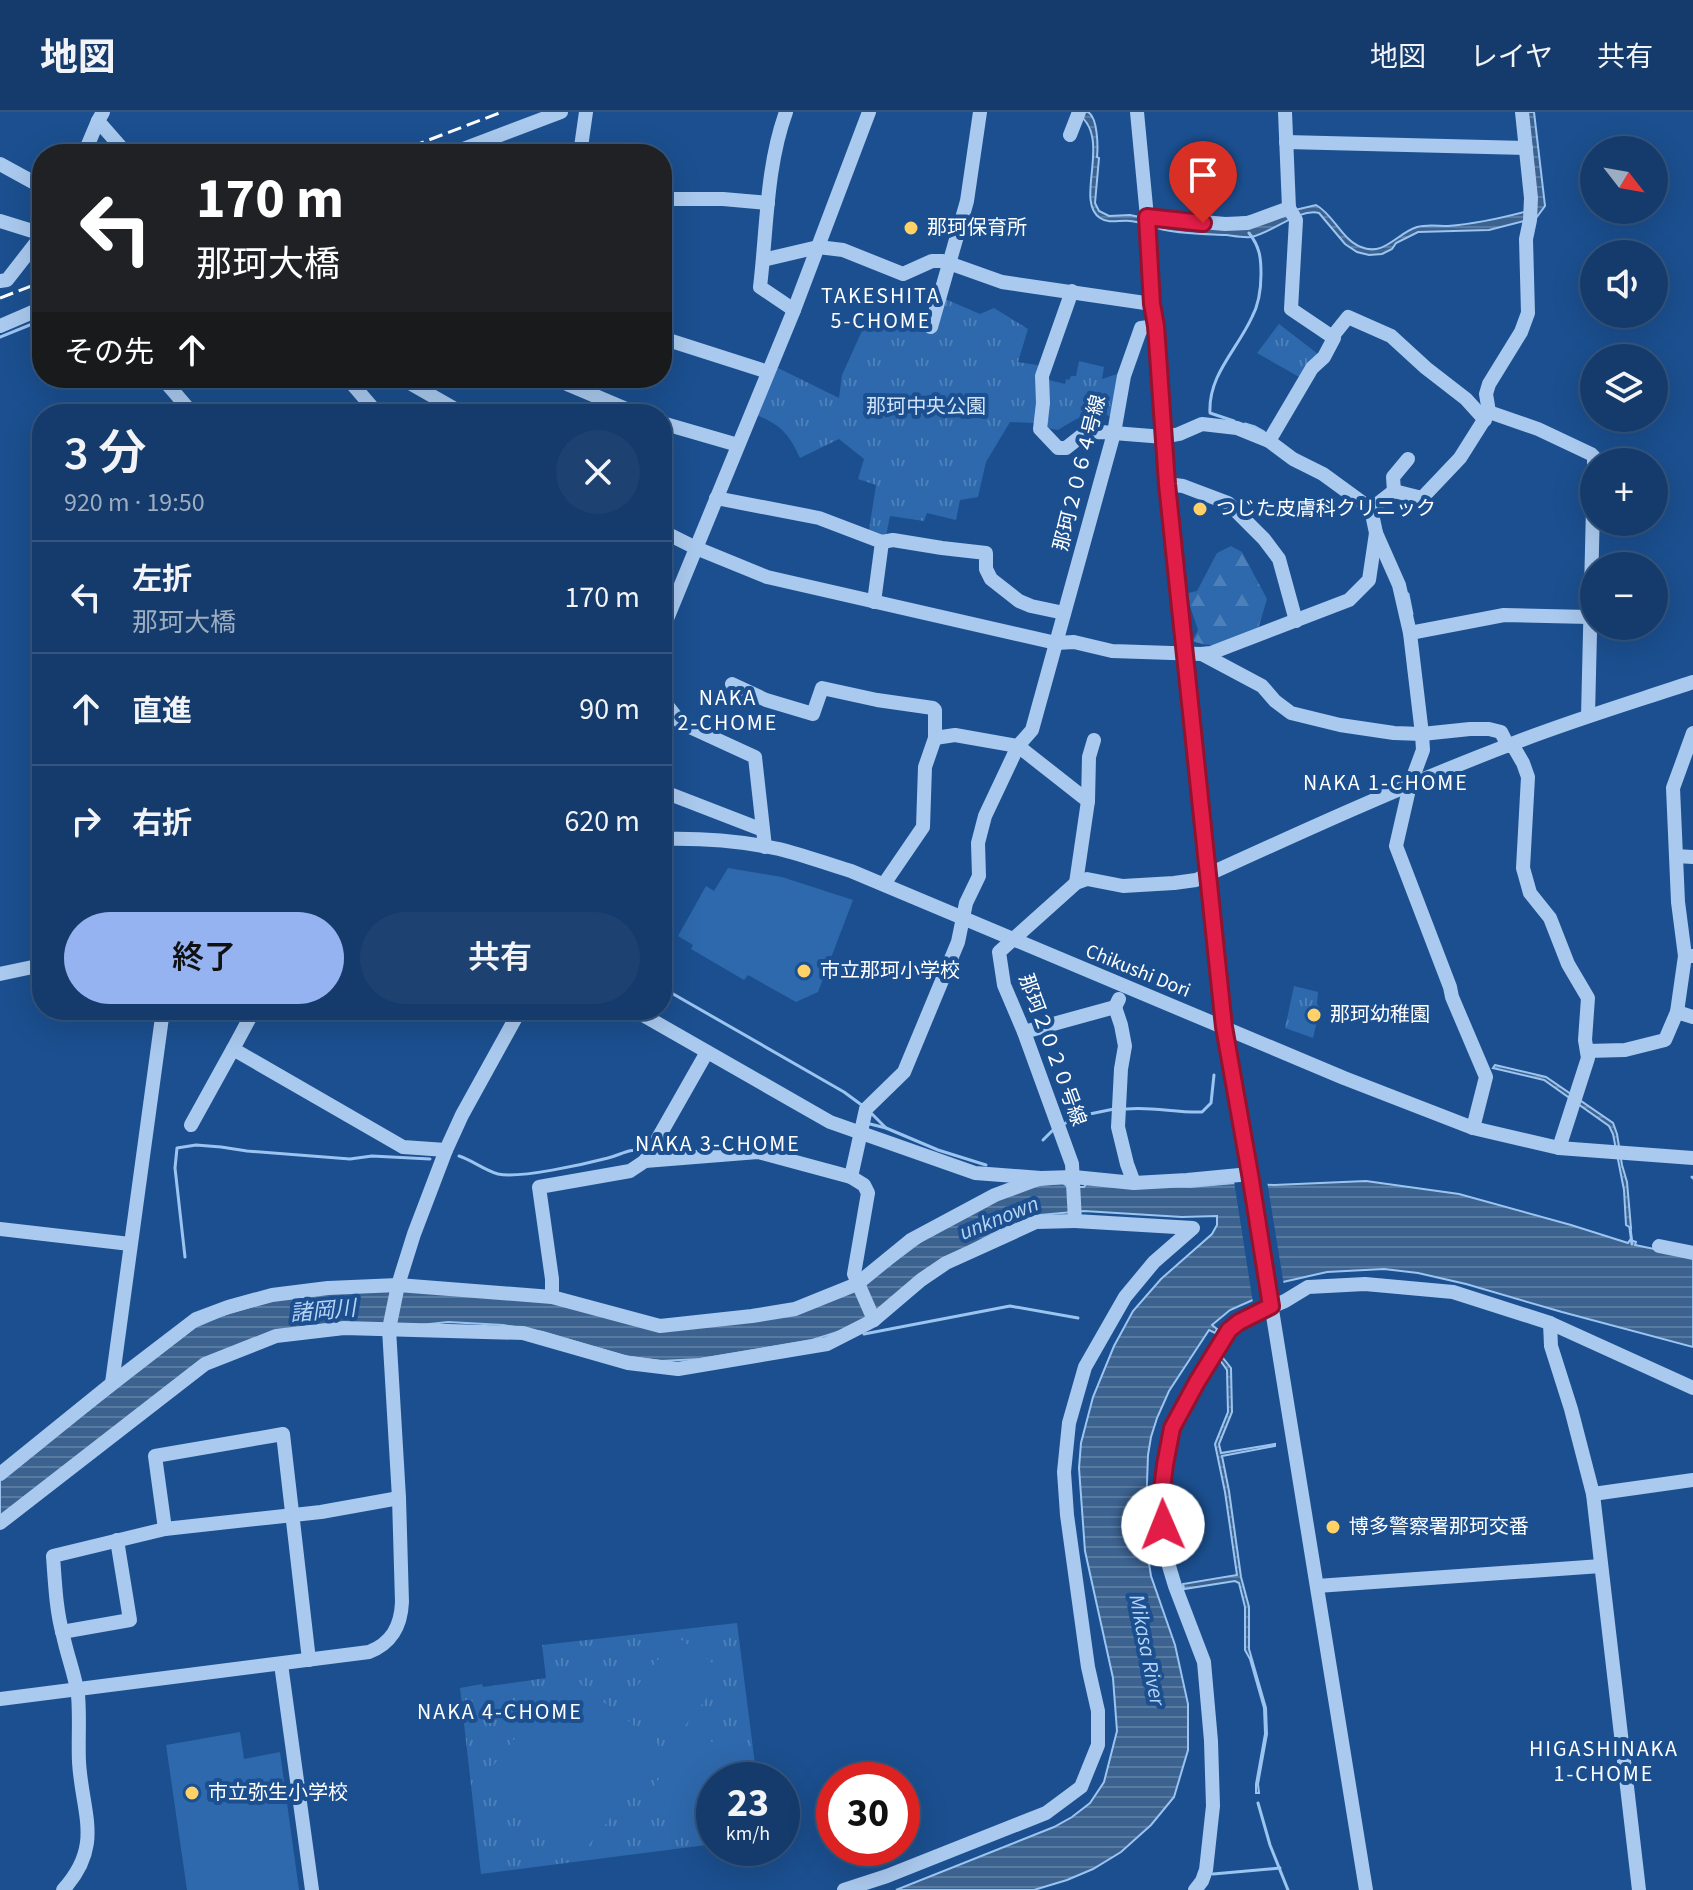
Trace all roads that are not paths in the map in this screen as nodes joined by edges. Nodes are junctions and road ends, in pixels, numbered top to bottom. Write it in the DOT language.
graph roads {
  1 [pos="561,112"];
  2 [pos="586,112"];
  3 [pos="786,112"];
  4 [pos="869,112"];
  5 [pos="980,112"];
  6 [pos="1079,112"];
  7 [pos="1137,112"];
  8 [pos="1285,112"];
  9 [pos="1522,112"];
  10 [pos="100,116"];
  11 [pos="1070,135"];
  12 [pos="1286,142"];
  13 [pos="88,144"];
  14 [pos="120,144"];
  15 [pos="476,144"];
  16 [pos="581,144"];
  17 [pos="1526,148"];
  18 [pos="0,164"];
  19 [pos="32,182"];
  20 [pos="672,199"];
  21 [pos="768,203"];
  22 [pos="1289,208"];
  23 [pos="1147,217"];
  24 [pos="0,221"];
  25 [pos="32,232"];
  26 [pos="818,247"];
  27 [pos="32,248"];
  28 [pos="763,260"];
  29 [pos="949,264"];
  30 [pos="0,281"];
  31 [pos="1072,291"];
  32 [pos="1152,304"];
  33 [pos="794,310"];
  34 [pos="32,312"];
  35 [pos="0,326"];
  36 [pos="1156,326"];
  37 [pos="931,327"];
  38 [pos="1332,337"];
  39 [pos="672,341"];
  40 [pos="768,372"];
  41 [pos="171,388"];
  42 [pos="356,388"];
  43 [pos="418,388"];
  44 [pos="576,388"];
  45 [pos="184,404"];
  46 [pos="369,404"];
  47 [pos="446,404"];
  48 [pos="614,404"];
  49 [pos="1487,416"];
  50 [pos="672,426"];
  51 [pos="1114,433"];
  52 [pos="1164,437"];
  53 [pos="1269,441"];
  54 [pos="738,445"];
  55 [pos="1580,449"];
  56 [pos="1408,459"];
  57 [pos="1167,484"];
  58 [pos="1394,491"];
  59 [pos="716,498"];
  60 [pos="1371,509"];
  61 [pos="1376,533"];
  62 [pos="672,536"];
  63 [pos="882,542"];
  64 [pos="696,548"];
  65 [pos="874,602"];
  66 [pos="672,607"];
  67 [pos="1064,613"];
  68 [pos="1580,617"];
  69 [pos="1296,621"];
  70 [pos="1410,633"];
  71 [pos="1589,640"];
  72 [pos="1056,643"];
  73 [pos="1184,653"];
  74 [pos="1201,654"];
  75 [pos="1693,682"];
  76 [pos="732,684"];
  77 [pos="672,712"];
  78 [pos="1588,716"];
  79 [pos="1693,733"];
  80 [pos="1422,734"];
  81 [pos="935,738"];
  82 [pos="1094,740"];
  83 [pos="1510,745"];
  84 [pos="1018,746"];
  85 [pos="1410,785"];
  86 [pos="672,795"];
  87 [pos="1088,801"];
  88 [pos="763,830"];
  89 [pos="672,839"];
  90 [pos="765,847"];
  91 [pos="1676,856"];
  92 [pos="1693,857"];
  93 [pos="1207,874"];
  94 [pos="1076,883"];
  95 [pos="884,884"];
  96 [pos="963,919"];
  97 [pos="1013,940"];
  98 [pos="1689,956"];
  99 [pos="32,967"];
  100 [pos="0,974"];
  101 [pos="1126,988"];
  102 [pos="1115,1007"];
  103 [pos="1677,1012"];
  104 [pos="1693,1017"];
  105 [pos="162,1020"];
  106 [pos="249,1020"];
  107 [pos="514,1020"];
  108 [pos="651,1020"];
  109 [pos="1224,1027"];
  110 [pos="1024,1032"];
  111 [pos="233,1049"];
  112 [pos="1587,1051"];
  113 [pos="707,1052"];
  114 [pos="191,1125"];
  115 [pos="1473,1128"];
  116 [pos="861,1134"];
  117 [pos="1559,1148"];
  118 [pos="446,1150"];
  119 [pos="1693,1158"];
  120 [pos="645,1161"];
  121 [pos="1250,1174"];
  122 [pos="851,1177"];
  123 [pos="1041,1178"];
  124 [pos="1074,1180"];
  125 [pos="1134,1183"];
  126 [pos="1075,1218"];
  127 [pos="0,1229"];
  128 [pos="130,1244"];
  129 [pos="1659,1246"];
  130 [pos="1693,1253"];
  131 [pos="857,1284"];
  132 [pos="398,1285"];
  133 [pos="552,1297"];
  134 [pos="1271,1306"];
  135 [pos="874,1320"];
  136 [pos="1550,1323"];
  137 [pos="389,1329"];
  138 [pos="112,1383"];
  139 [pos="1693,1388"];
  140 [pos="0,1474"];
  141 [pos="1693,1480"];
  142 [pos="1593,1494"];
  143 [pos="399,1498"];
  144 [pos="294,1515"];
  145 [pos="0,1523"];
  146 [pos="165,1529"];
  147 [pos="117,1540"];
  148 [pos="1601,1566"];
  149 [pos="1317,1586"];
  150 [pos="62,1632"];
  151 [pos="309,1660"];
  152 [pos="281,1664"];
  153 [pos="77,1689"];
  154 [pos="0,1699"];
  155 [pos="63,1890"];
  156 [pos="312,1890"];
  157 [pos="844,1890"];
  158 [pos="1195,1890"];
  159 [pos="1366,1890"];
  160 [pos="1639,1890"];
  1 -- 15 [label="street"];
  2 -- 16 [label="street"];
  3 -- 21 [label="street"];
  4 -- 26 [label="street"];
  5 -- 29 [label="street"];
  6 -- 11 [label="street"];
  7 -- 23 [label="street"];
  8 -- 12 [label="street"];
  9 -- 17 [label="street"];
  10 -- 13 [label="street"];
  10 -- 14 [label="street"];
  12 -- 17 [label="street"];
  12 -- 22 [label="street"];
  17 -- 49 [label="street"];
  18 -- 19 [label="street"];
  20 -- 21 [label="street"];
  21 -- 28 [label="street"];
  22 -- 23 [label="street"];
  22 -- 38 [label="street"];
  23 -- 32 [label="street"];
  24 -- 25 [label="street"];
  26 -- 28 [label="street"];
  26 -- 29 [label="street"];
  26 -- 33 [label="street"];
  27 -- 30 [label="street"];
  28 -- 33 [label="street"];
  29 -- 31 [label="street"];
  29 -- 37 [label="street"];
  31 -- 32 [label="street"];
  31 -- 51 [label="street"];
  32 -- 36 [label="street"];
  33 -- 40 [label="street"];
  34 -- 35 [label="street"];
  36 -- 51 [label="street, 那珂２０６４号線"];
  36 -- 52 [label="street"];
  38 -- 49 [label="street"];
  38 -- 53 [label="street"];
  39 -- 40 [label="street"];
  40 -- 54 [label="street"];
  41 -- 45 [label="street"];
  42 -- 46 [label="street"];
  43 -- 47 [label="street"];
  44 -- 48 [label="street"];
  49 -- 55 [label="street"];
  49 -- 58 [label="street"];
  50 -- 54 [label="street"];
  51 -- 52 [label="street"];
  51 -- 67 [label="street, 那珂２０６４号線"];
  52 -- 53 [label="street"];
  52 -- 57 [label="street"];
  53 -- 60 [label="street"];
  54 -- 59 [label="street"];
  56 -- 58 [label="street"];
  57 -- 69 [label="street"];
  57 -- 73 [label="street"];
  58 -- 60 [label="street"];
  59 -- 63 [label="street"];
  59 -- 64 [label="street"];
  60 -- 61 [label="street"];
  61 -- 69 [label="street"];
  61 -- 70 [label="street"];
  62 -- 64 [label="street"];
  63 -- 65 [label="street"];
  63 -- 67 [label="street"];
  64 -- 65 [label="street"];
  64 -- 66 [label="street"];
  65 -- 72 [label="street"];
  67 -- 72 [label="street, 那珂２０６４号線"];
  68 -- 70 [label="street"];
  69 -- 74 [label="street"];
  70 -- 80 [label="street"];
  71 -- 78 [label="street"];
  72 -- 73 [label="street"];
  72 -- 84 [label="street, 那珂２０６４号線"];
  73 -- 74 [label="street"];
  73 -- 93 [label="street"];
  74 -- 80 [label="street"];
  75 -- 78 [label="street"];
  76 -- 81 [label="street"];
  77 -- 88 [label="street"];
  78 -- 83 [label="street"];
  79 -- 91 [label="street"];
  80 -- 83 [label="street"];
  80 -- 85 [label="street"];
  81 -- 84 [label="street"];
  81 -- 95 [label="street"];
  82 -- 87 [label="street"];
  83 -- 85 [label="street"];
  83 -- 112 [label="street"];
  84 -- 87 [label="street"];
  84 -- 96 [label="street, 那珂２０６４号線"];
  85 -- 93 [label="street"];
  85 -- 115 [label="street"];
  86 -- 88 [label="street"];
  87 -- 94 [label="street"];
  88 -- 90 [label="street"];
  89 -- 90 [label="street, Chikushi Dori"];
  90 -- 95 [label="street, Chikushi Dori"];
  91 -- 92 [label="street"];
  91 -- 98 [label="street"];
  93 -- 94 [label="street"];
  93 -- 109 [label="street"];
  94 -- 97 [label="street"];
  95 -- 96 [label="street, Chikushi Dori"];
  96 -- 97 [label="street, Chikushi Dori"];
  96 -- 116 [label="street, 那珂２０６４号線"];
  97 -- 101 [label="street, Chikushi Dori"];
  97 -- 110 [label="street, 那珂２０２０号線"];
  98 -- 103 [label="street"];
  99 -- 100 [label="street"];
  101 -- 102 [label="street"];
  101 -- 109 [label="street, Chikushi Dori"];
  102 -- 110 [label="street"];
  102 -- 125 [label="street"];
  103 -- 104 [label="street"];
  103 -- 112 [label="street"];
  105 -- 128 [label="street"];
  106 -- 111 [label="street"];
  107 -- 118 [label="street"];
  108 -- 113 [label="street"];
  109 -- 115 [label="street, Chikushi Dori"];
  109 -- 121 [label="street"];
  110 -- 124 [label="street, 那珂２０２０号線"];
  111 -- 114 [label="street"];
  111 -- 118 [label="street"];
  112 -- 117 [label="street"];
  113 -- 116 [label="street"];
  113 -- 120 [label="street"];
  115 -- 117 [label="street, Chikushi Dori"];
  116 -- 122 [label="street, 那珂２０６４号線"];
  116 -- 123 [label="street"];
  117 -- 119 [label="street, Chikushi Dori"];
  118 -- 132 [label="street"];
  120 -- 122 [label="street"];
  120 -- 133 [label="street"];
  121 -- 125 [label="street"];
  121 -- 134 [label="street"];
  122 -- 131 [label="street"];
  123 -- 124 [label="street"];
  123 -- 131 [label="street"];
  124 -- 125 [label="street"];
  124 -- 126 [label="street, 那珂２０２０号線"];
  126 -- 135 [label="street"];
  126 -- 157 [label="street"];
  127 -- 128 [label="street"];
  128 -- 138 [label="street"];
  129 -- 130 [label="street"];
  131 -- 133 [label="street"];
  131 -- 135 [label="street"];
  132 -- 133 [label="street"];
  132 -- 137 [label="street"];
  132 -- 138 [label="street"];
  134 -- 136 [label="street"];
  134 -- 149 [label="street"];
  134 -- 158 [label="street"];
  135 -- 137 [label="street"];
  136 -- 139 [label="street"];
  136 -- 142 [label="street"];
  137 -- 143 [label="street"];
  137 -- 145 [label="street"];
  138 -- 140 [label="street"];
  141 -- 142 [label="street"];
  142 -- 148 [label="street"];
  143 -- 144 [label="street"];
  143 -- 151 [label="street"];
  144 -- 146 [label="street"];
  144 -- 146 [label="street"];
  144 -- 151 [label="street"];
  146 -- 147 [label="street"];
  147 -- 150 [label="street"];
  147 -- 150 [label="street"];
  148 -- 149 [label="street"];
  148 -- 160 [label="street"];
  149 -- 159 [label="street"];
  150 -- 153 [label="street"];
  151 -- 152 [label="street"];
  152 -- 153 [label="street"];
  152 -- 156 [label="street"];
  153 -- 154 [label="street"];
  153 -- 155 [label="street"];
}
